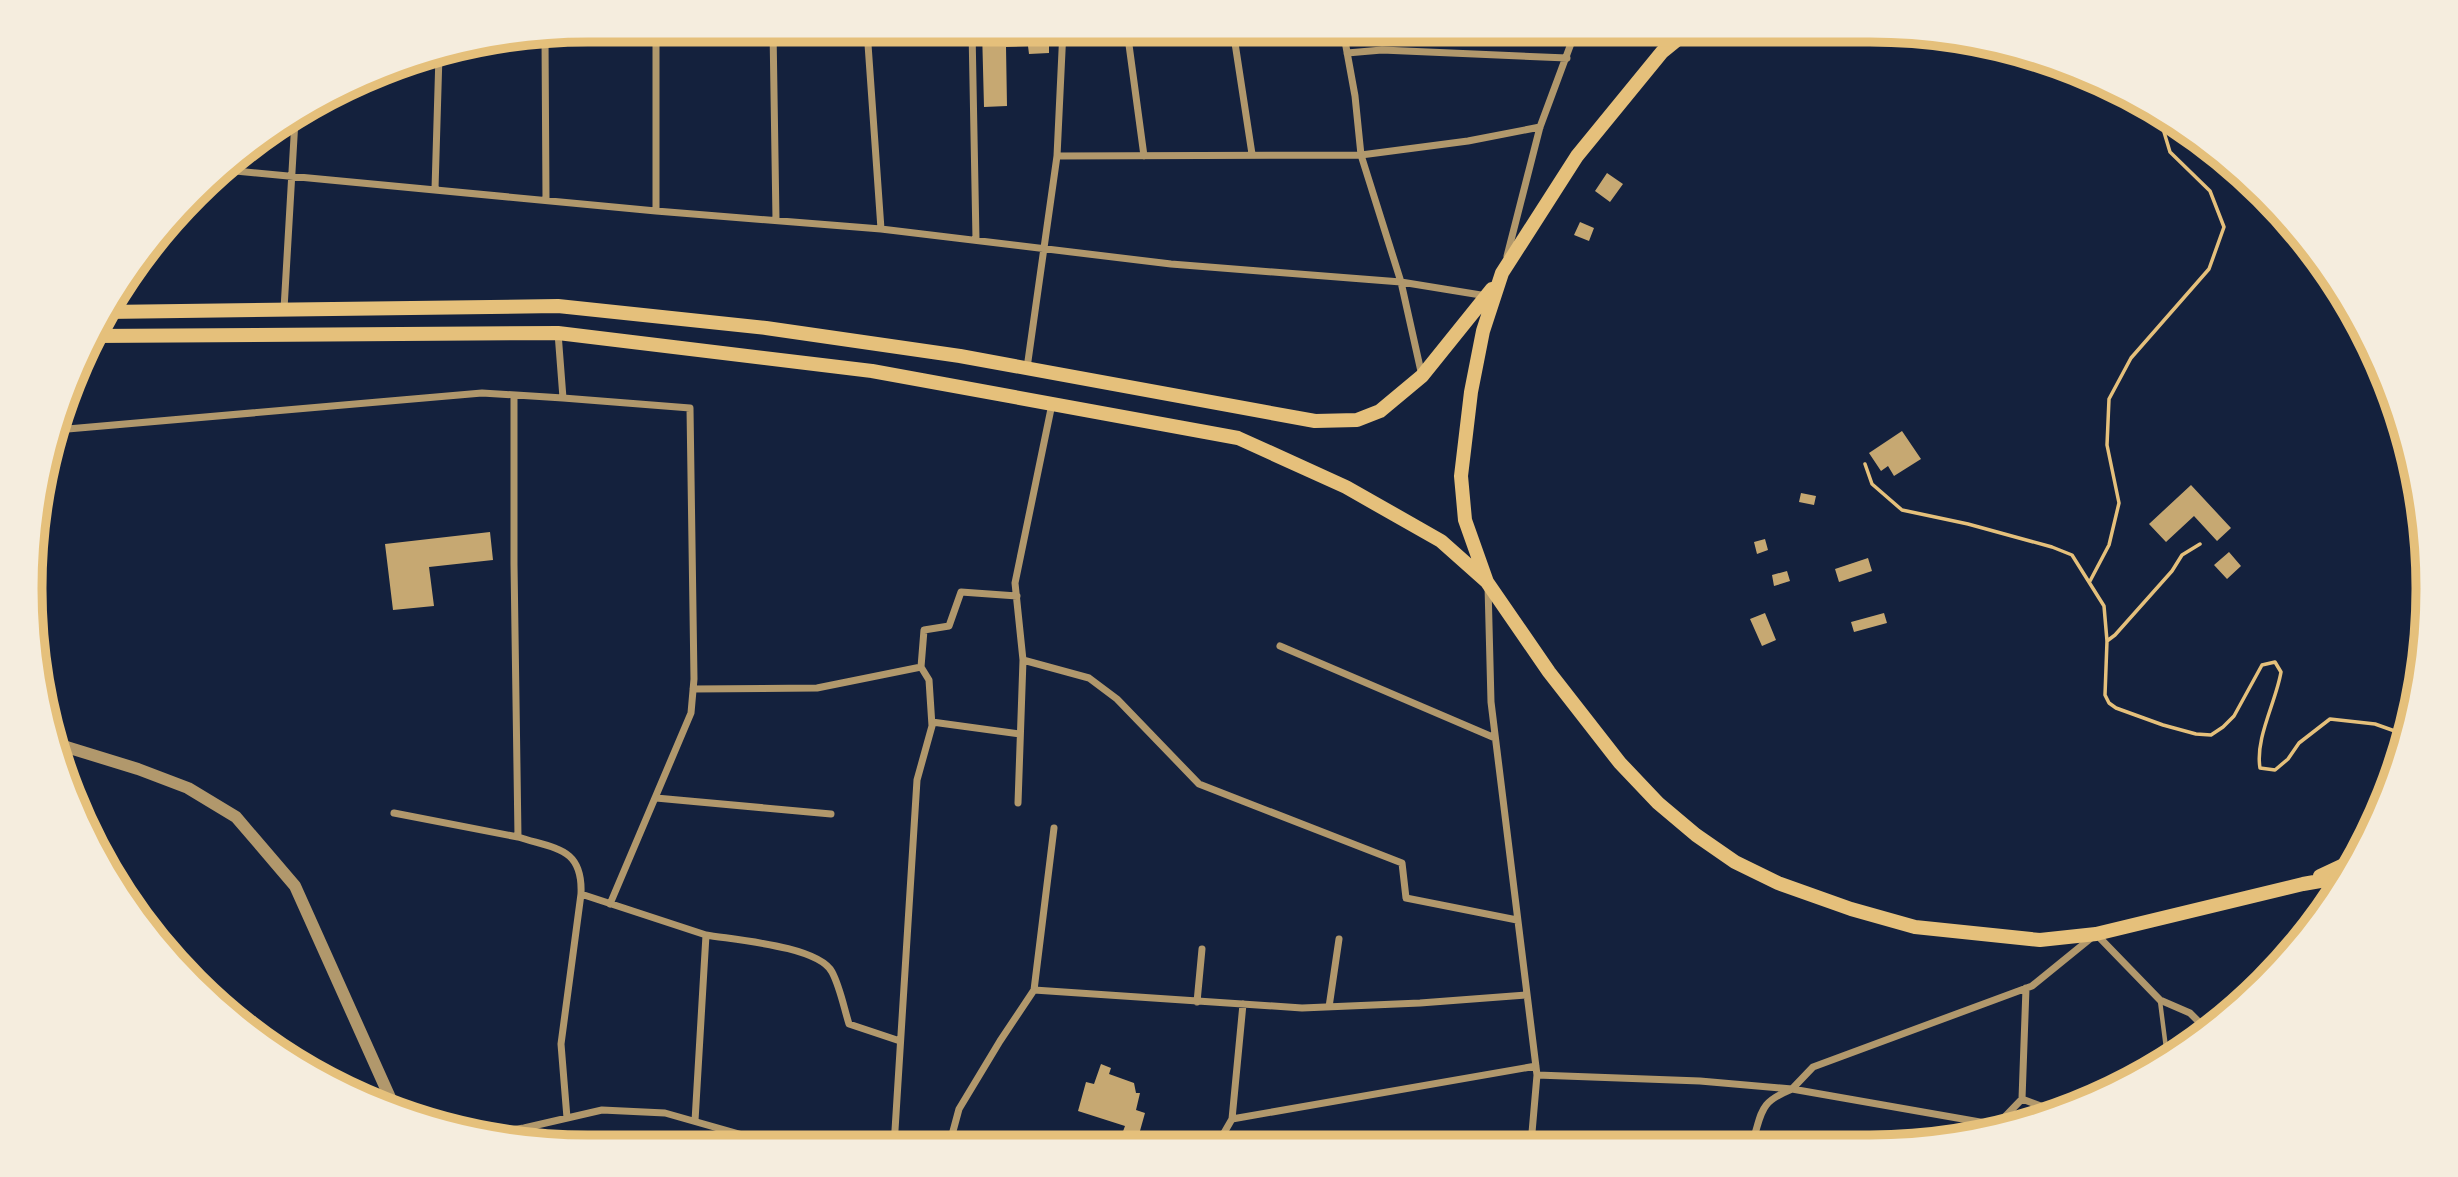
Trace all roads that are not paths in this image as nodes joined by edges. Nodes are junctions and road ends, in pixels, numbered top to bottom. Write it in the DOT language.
graph roads {
  1 [pos="656,42"];
  2 [pos="773,42"];
  3 [pos="868,42"];
  4 [pos="972,42"];
  5 [pos="1062,42"];
  6 [pos="1129,42"];
  7 [pos="1235,42"];
  8 [pos="1345,42"];
  9 [pos="1572,42"];
  10 [pos="1674,42"];
  11 [pos="545,44"];
  12 [pos="1347,53"];
  13 [pos="1567,58"];
  14 [pos="439,63"];
  15 [pos="1540,127"];
  16 [pos="295,128"];
  17 [pos="1252,155"];
  18 [pos="1361,155"];
  19 [pos="1057,156"];
  20 [pos="1144,156"];
  21 [pos="237,171"];
  22 [pos="293,175"];
  23 [pos="435,189"];
  24 [pos="546,200"];
  25 [pos="656,211"];
  26 [pos="776,219"];
  27 [pos="881,229"];
  28 [pos="976,240"];
  29 [pos="1046,249"];
  30 [pos="1502,273"];
  31 [pos="1401,282"];
  32 [pos="1488,296"];
  33 [pos="284,309"];
  34 [pos="117,312"];
  35 [pos="558,333"];
  36 [pos="104,336"];
  37 [pos="1027,368"];
  38 [pos="1422,376"];
  39 [pos="514,395"];
  40 [pos="563,398"];
  41 [pos="1052,404"];
  42 [pos="66,429"];
  43 [pos="1488,582"];
  44 [pos="1017,596"];
  45 [pos="1280,646"];
  46 [pos="1023,660"];
  47 [pos="921,667"];
  48 [pos="693,689"];
  49 [pos="932,722"];
  50 [pos="1020,734"];
  51 [pos="1495,738"];
  52 [pos="66,747"];
  53 [pos="656,798"];
  54 [pos="1018,803"];
  55 [pos="394,813"];
  56 [pos="831,814"];
  57 [pos="1054,828"];
  58 [pos="518,837"];
  59 [pos="2340,867"];
  60 [pos="2332,879"];
  61 [pos="2303,884"];
  62 [pos="581,894"];
  63 [pos="610,904"];
  64 [pos="1517,920"];
  65 [pos="2096,934"];
  66 [pos="706,935"];
  67 [pos="1339,939"];
  68 [pos="1202,949"];
  69 [pos="2026,988"];
  70 [pos="1034,990"];
  71 [pos="1527,995"];
  72 [pos="2160,1000"];
  73 [pos="1197,1002"];
  74 [pos="1243,1004"];
  75 [pos="1329,1007"];
  76 [pos="2200,1023"];
  77 [pos="900,1041"];
  78 [pos="2166,1047"];
  79 [pos="1536,1066"];
  80 [pos="1537,1075"];
  81 [pos="1792,1089"];
  82 [pos="390,1097"];
  83 [pos="2022,1099"];
  84 [pos="2043,1107"];
  85 [pos="567,1118"];
  86 [pos="2004,1118"];
  87 [pos="1233,1119"];
  88 [pos="695,1121"];
  89 [pos="1983,1122"];
  90 [pos="524,1128"];
  91 [pos="514,1129"];
  92 [pos="525,1131"];
  93 [pos="743,1135"];
  94 [pos="895,1135"];
  95 [pos="953,1135"];
  96 [pos="1223,1135"];
  97 [pos="1532,1135"];
  98 [pos="1754,1135"];
  1 -- 25 [label="street"];
  2 -- 26 [label="street"];
  3 -- 27 [label="street"];
  4 -- 28 [label="street"];
  5 -- 19 [label="street"];
  6 -- 20 [label="street"];
  7 -- 17 [label="street"];
  8 -- 12 [label="street"];
  9 -- 13 [label="street"];
  10 -- 30 [label="main road"];
  11 -- 24 [label="street"];
  12 -- 13 [label="street"];
  12 -- 18 [label="street"];
  13 -- 15 [label="street"];
  14 -- 23 [label="street"];
  15 -- 18 [label="street"];
  15 -- 30 [label="street"];
  16 -- 22 [label="street"];
  17 -- 18 [label="street"];
  17 -- 20 [label="street"];
  18 -- 31 [label="street"];
  19 -- 20 [label="street"];
  19 -- 29 [label="street"];
  21 -- 22 [label="street"];
  22 -- 23 [label="street"];
  22 -- 33 [label="street"];
  23 -- 24 [label="street"];
  24 -- 25 [label="street"];
  25 -- 26 [label="street"];
  26 -- 27 [label="street"];
  27 -- 28 [label="street"];
  28 -- 29 [label="street"];
  29 -- 31 [label="street"];
  29 -- 37 [label="street"];
  30 -- 32 [label="main road"];
  30 -- 43 [label="main road"];
  31 -- 32 [label="street"];
  31 -- 38 [label="street"];
  32 -- 38 [label="main road"];
  33 -- 34 [label="main road"];
  33 -- 37 [label="main road"];
  35 -- 36 [label="main road"];
  35 -- 40 [label="street"];
  35 -- 41 [label="main road"];
  37 -- 38 [label="main road"];
  39 -- 40 [label="street"];
  39 -- 42 [label="street"];
  39 -- 58 [label="street"];
  40 -- 48 [label="street"];
  41 -- 43 [label="main road"];
  41 -- 44 [label="street"];
  43 -- 51 [label="street"];
  43 -- 65 [label="main road"];
  44 -- 46 [label="street"];
  44 -- 47 [label="street"];
  45 -- 51 [label="street"];
  46 -- 50 [label="street"];
  46 -- 64 [label="street"];
  47 -- 48 [label="street"];
  47 -- 49 [label="street"];
  48 -- 53 [label="street"];
  49 -- 50 [label="street"];
  49 -- 77 [label="street"];
  50 -- 54 [label="street"];
  51 -- 64 [label="street"];
  52 -- 82 [label="street"];
  53 -- 56 [label="street"];
  53 -- 63 [label="street"];
  55 -- 58 [label="street"];
  57 -- 70 [label="street"];
  58 -- 62 [label="street"];
  59 -- 61 [label="main road"];
  60 -- 61 [label="main road"];
  61 -- 65 [label="main road"];
  62 -- 63 [label="street"];
  62 -- 85 [label="street"];
  63 -- 66 [label="street"];
  64 -- 71 [label="street"];
  65 -- 69 [label="street"];
  65 -- 72 [label="street"];
  66 -- 77 [label="street"];
  66 -- 88 [label="street"];
  67 -- 75 [label="street"];
  68 -- 73 [label="street"];
  69 -- 81 [label="street"];
  69 -- 83 [label="street"];
  70 -- 73 [label="street"];
  70 -- 95 [label="street"];
  71 -- 75 [label="street"];
  71 -- 79 [label="street"];
  72 -- 76 [label="street"];
  72 -- 78 [label="lane"];
  73 -- 74 [label="street"];
  74 -- 75 [label="street"];
  74 -- 87 [label="street"];
  77 -- 94 [label="street"];
  79 -- 80 [label="street"];
  79 -- 87 [label="street"];
  80 -- 81 [label="street"];
  80 -- 97 [label="street"];
  81 -- 89 [label="street"];
  81 -- 98 [label="street"];
  83 -- 84 [label="street"];
  83 -- 86 [label="street"];
  85 -- 88 [label="street"];
  85 -- 90 [label="street"];
  87 -- 96 [label="street"];
  88 -- 93 [label="street"];
  90 -- 91 [label="street"];
  90 -- 92 [label="street"];
}
